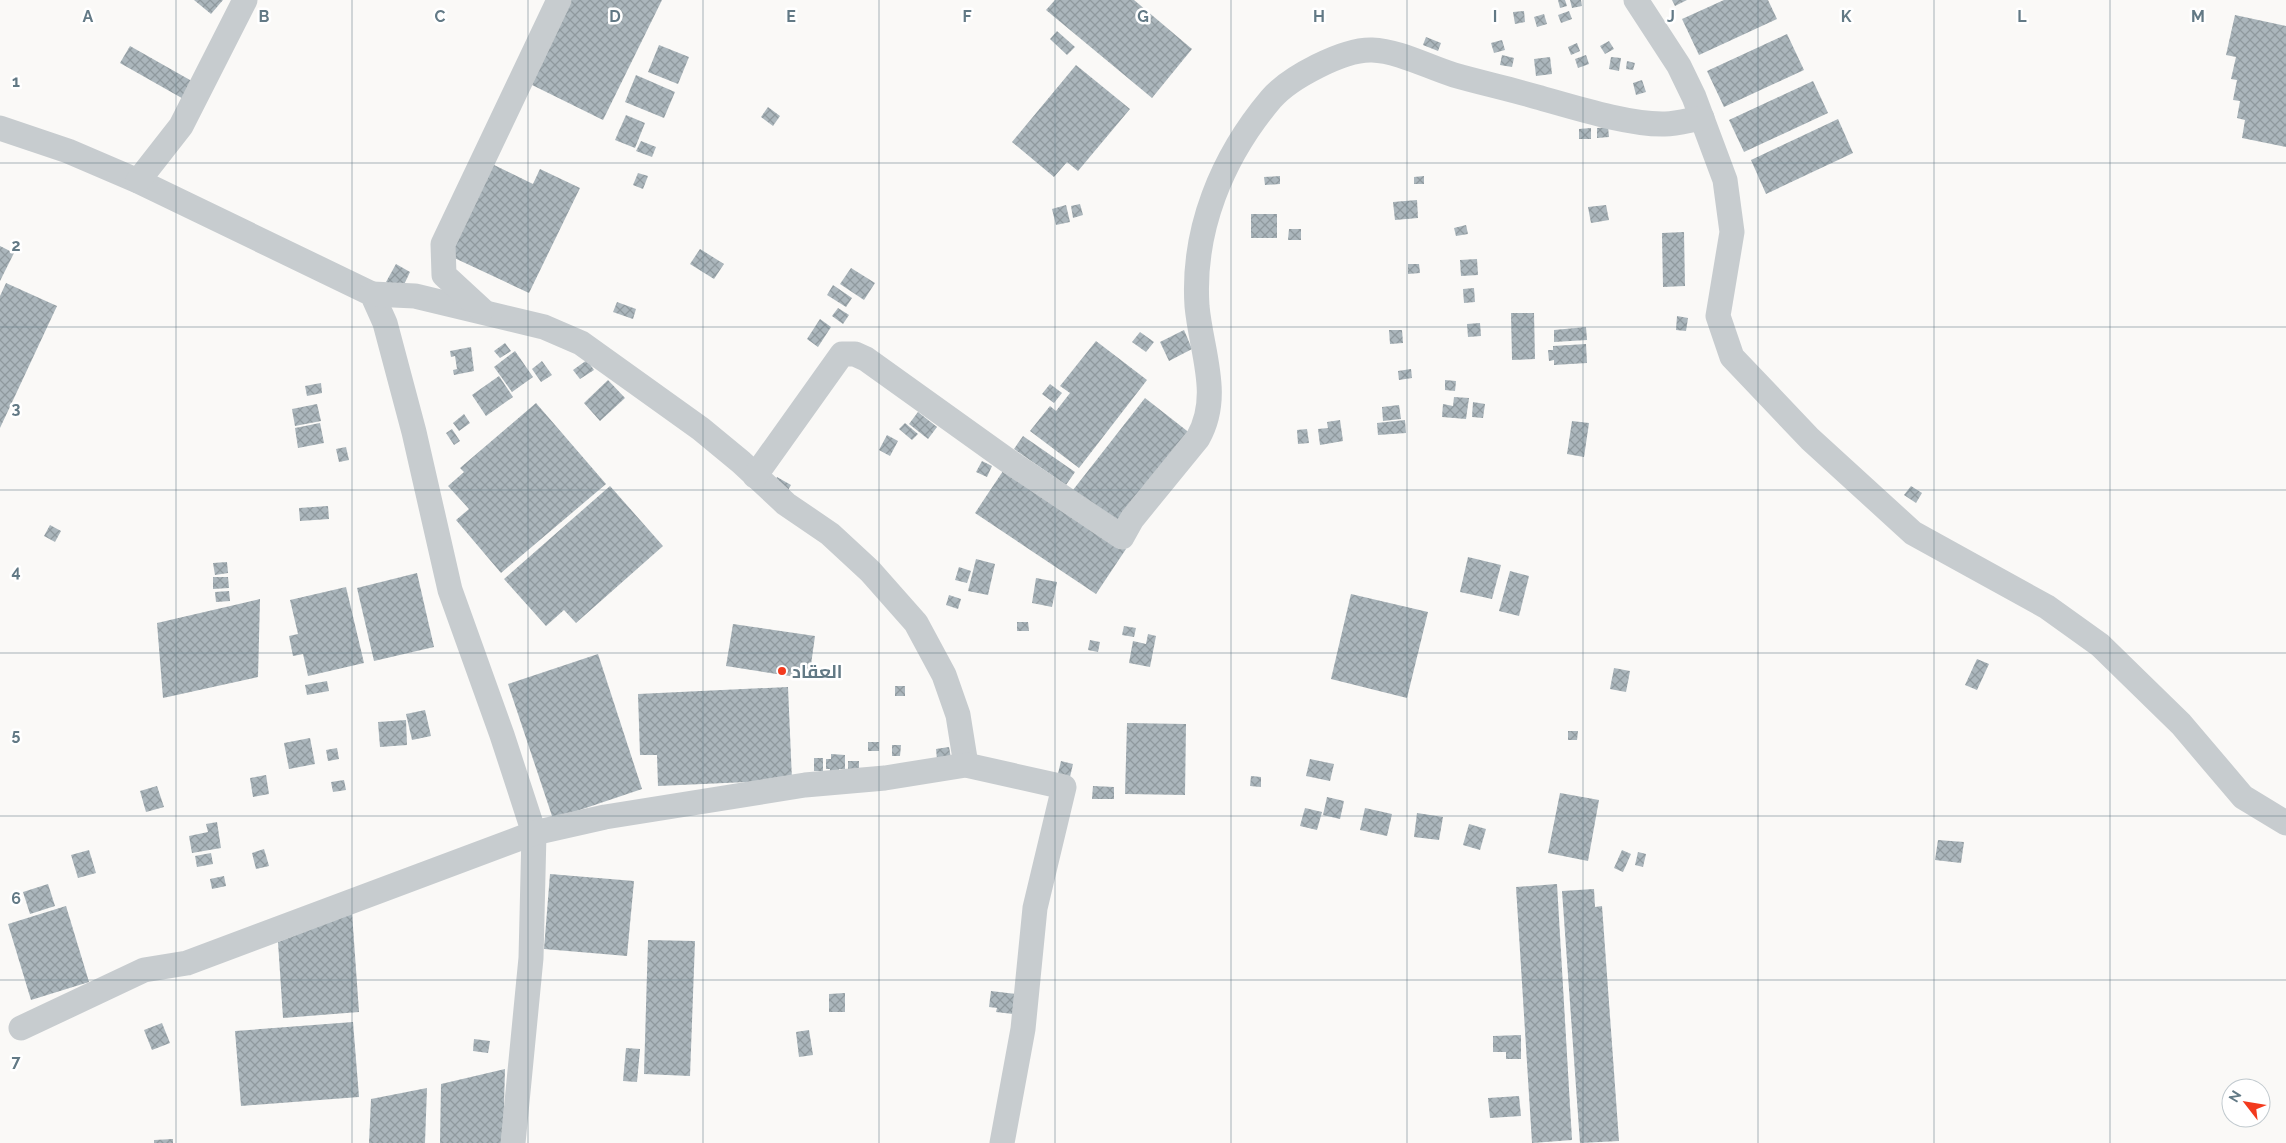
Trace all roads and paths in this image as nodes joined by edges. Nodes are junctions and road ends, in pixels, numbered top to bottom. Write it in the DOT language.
graph roads {
  1 [pos="245,0"];
  2 [pos="559,0"];
  3 [pos="1636,0"];
  4 [pos="1702,118"];
  5 [pos="0,128"];
  6 [pos="138,181"];
  7 [pos="372,294"];
  8 [pos="485,313"];
  9 [pos="755,476"];
  10 [pos="966,766"];
  11 [pos="2286,823"];
  12 [pos="534,833"];
  13 [pos="21,1028"];
  14 [pos="513,1143"];
  15 [pos="1002,1143"];
  1 -- 6 [label="street"];
  2 -- 8 [label="street"];
  3 -- 4 [label="street"];
  4 -- 9 [label="street"];
  4 -- 11 [label="street"];
  5 -- 6 [label="street"];
  6 -- 7 [label="street"];
  7 -- 8 [label="street"];
  7 -- 12 [label="street"];
  8 -- 9 [label="street"];
  9 -- 10 [label="street"];
  10 -- 12 [label="street"];
  10 -- 15 [label="street"];
  12 -- 13 [label="street"];
  12 -- 14 [label="street"];
}
